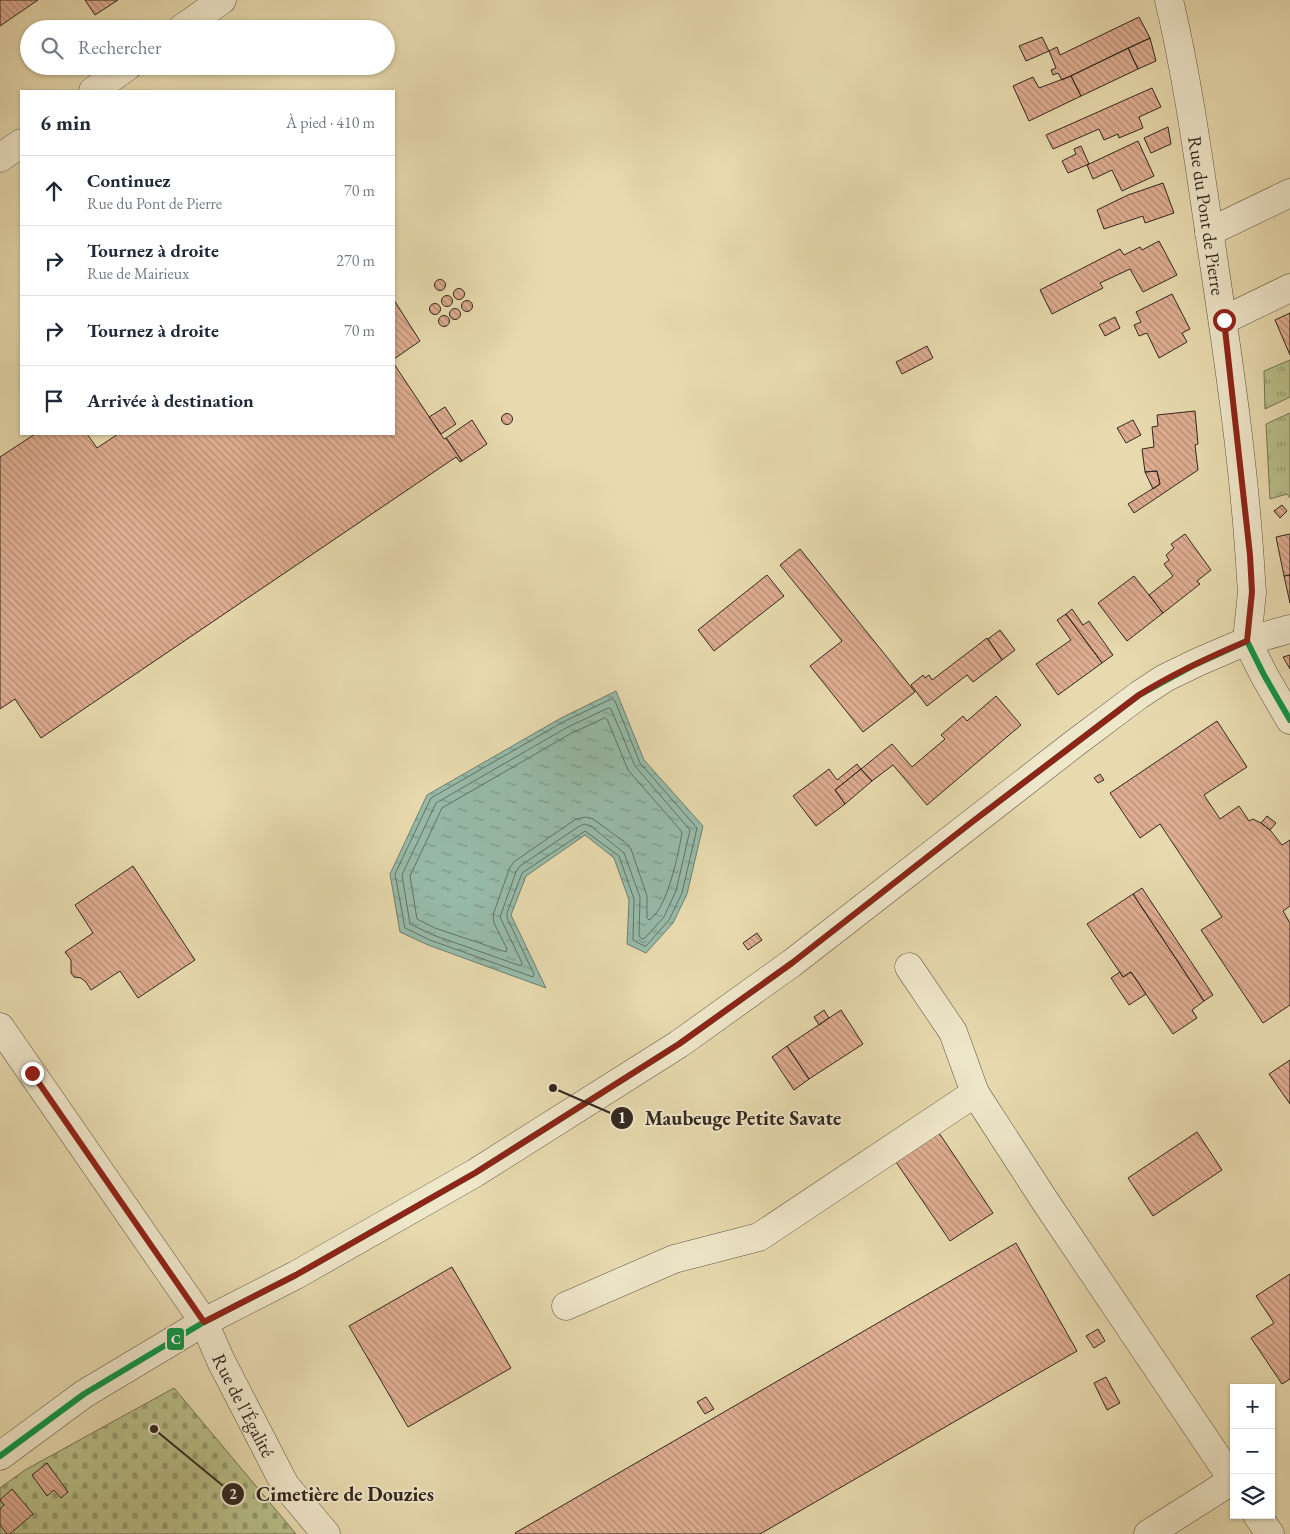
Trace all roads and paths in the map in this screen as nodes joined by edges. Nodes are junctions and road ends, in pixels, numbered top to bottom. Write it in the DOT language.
graph roads {
  1 [pos="222,0"];
  2 [pos="1169,0"];
  3 [pos="194,20"];
  4 [pos="115,75"];
  5 [pos="94,90"];
  6 [pos="20,143"];
  7 [pos="0,158"];
  8 [pos="1290,193"];
  9 [pos="1209,232"];
  10 [pos="1290,288"];
  11 [pos="1224,320"];
  12 [pos="1290,629"];
  13 [pos="1247,641"];
  14 [pos="1290,720"];
  15 [pos="908,967"];
  16 [pos="0,1027"];
  17 [pos="975,1093"];
  18 [pos="566,1306"];
  19 [pos="204,1322"];
  20 [pos="0,1456"];
  21 [pos="1230,1477"];
  22 [pos="1230,1483"];
  23 [pos="1260,1519"];
  24 [pos="326,1534"];
  25 [pos="1148,1534"];
  26 [pos="1270,1534"];
  1 -- 3 [label="street"];
  2 -- 9 [label="street, Rue du Pont de Pierre"];
  4 -- 5 [label="street"];
  6 -- 7 [label="street"];
  8 -- 9 [label="street"];
  9 -- 11 [label="street, Rue du Pont de Pierre"];
  10 -- 11 [label="street"];
  11 -- 13 [label="street, Rue du Pont de Pierre"];
  12 -- 13 [label="street"];
  13 -- 14 [label="street"];
  13 -- 19 [label="street"];
  15 -- 17 [label="street"];
  16 -- 19 [label="street, Rue de l'Égalité"];
  17 -- 18 [label="street"];
  17 -- 21 [label="street"];
  19 -- 20 [label="street"];
  19 -- 24 [label="street, Rue de l'Égalité"];
  22 -- 25 [label="street"];
  23 -- 26 [label="street"];
}
